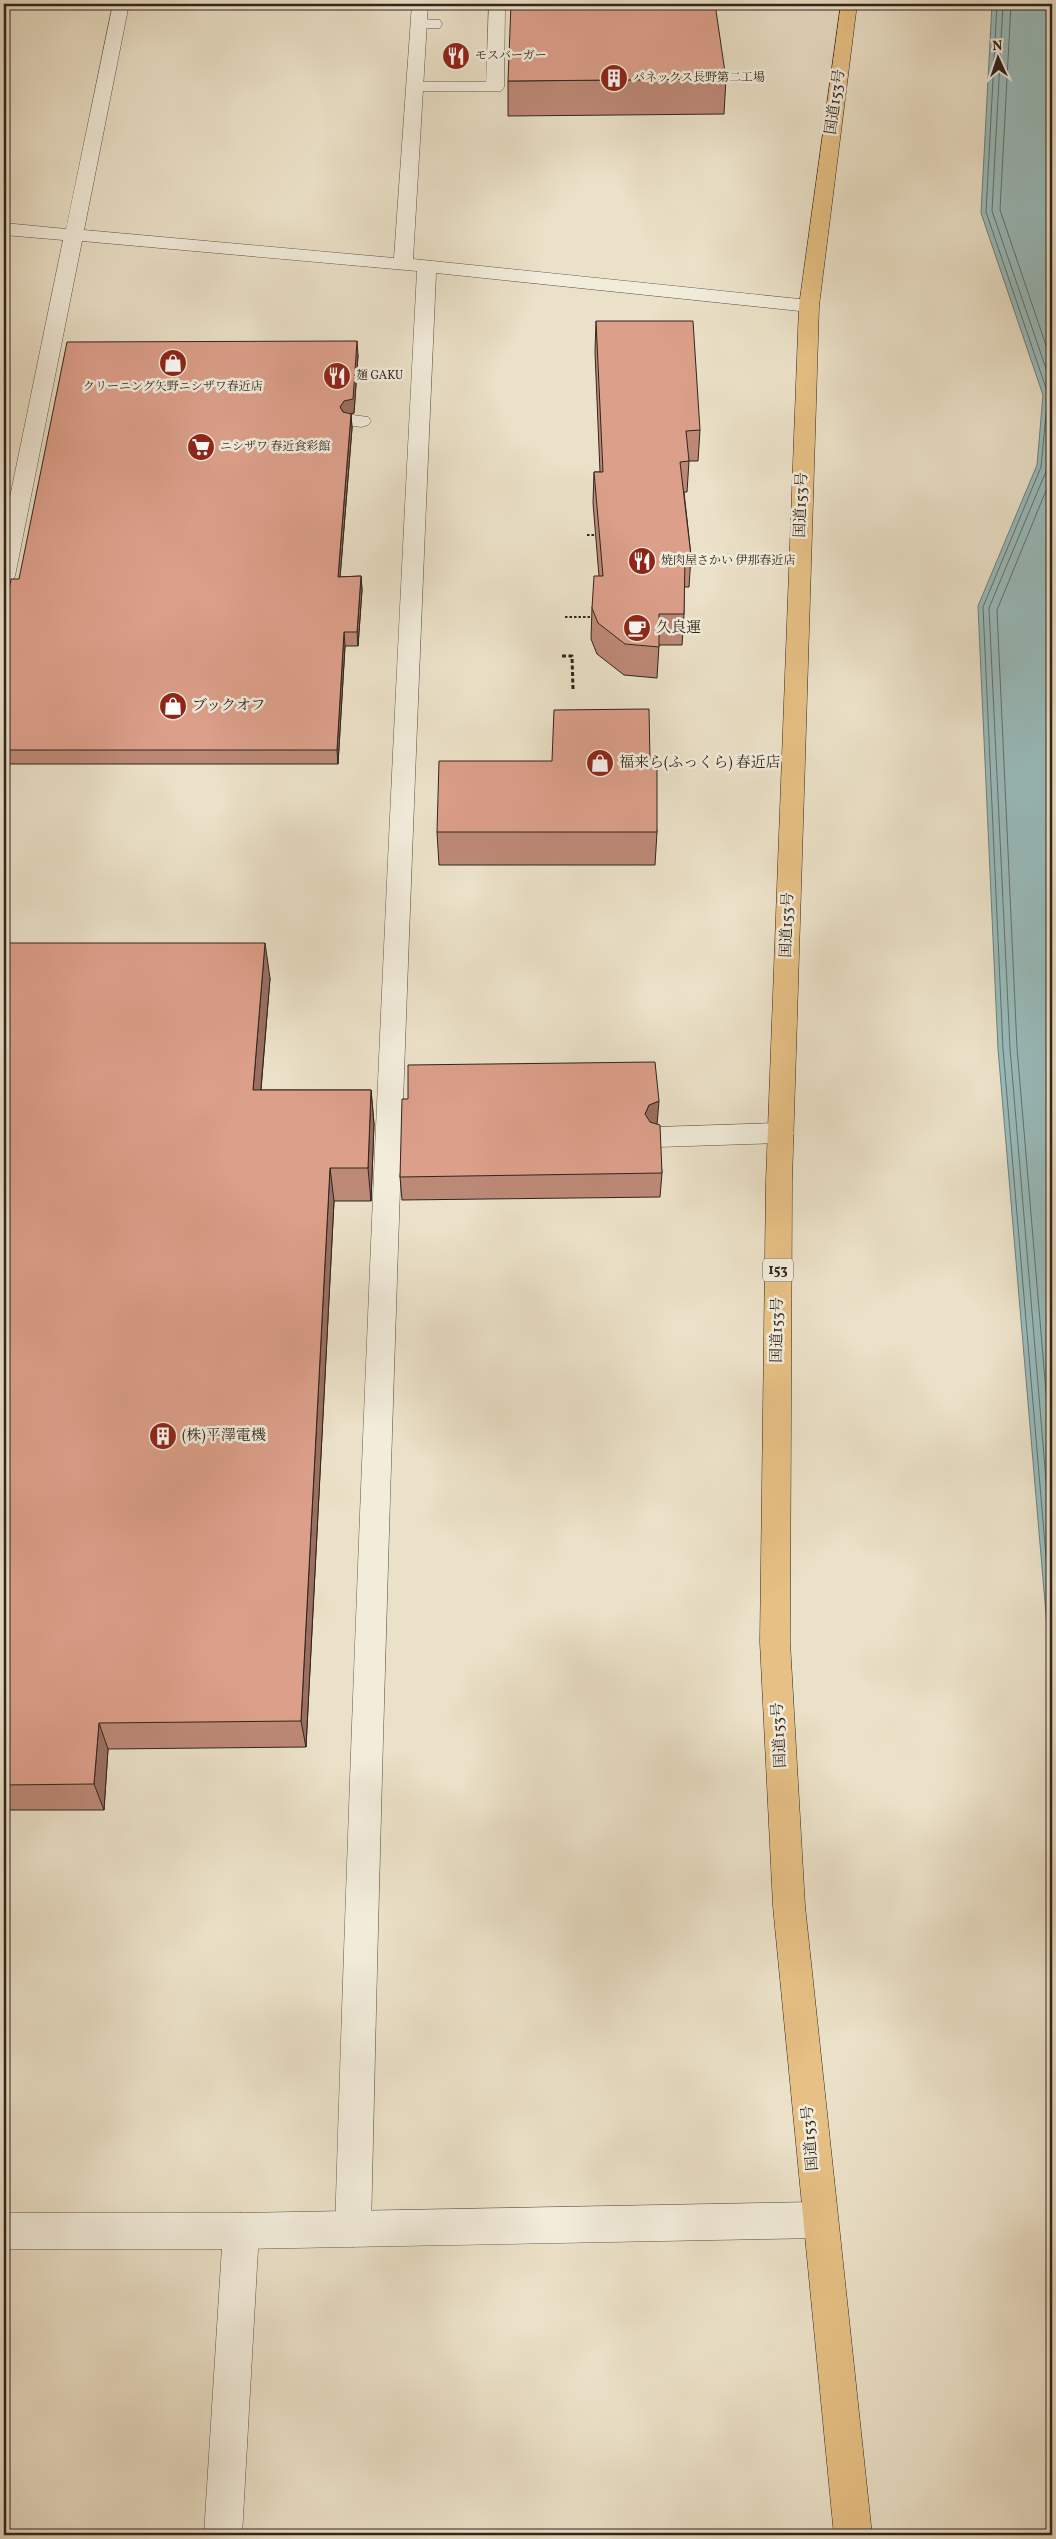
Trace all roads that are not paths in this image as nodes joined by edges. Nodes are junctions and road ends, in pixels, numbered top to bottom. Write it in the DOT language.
graph roads {
  1 [pos="121,4"];
  2 [pos="420,4"];
  3 [pos="497,4"];
  4 [pos="849,4"];
  5 [pos="415,87"];
  6 [pos="4,229"];
  7 [pos="74,236"];
  8 [pos="415,265"];
  9 [pos="809,306"];
  10 [pos="4,576"];
  11 [pos="780,1133"];
  12 [pos="658,1137"];
  13 [pos="820,2220"];
  14 [pos="353,2228"];
  15 [pos="4,2231"];
  16 [pos="241,2231"];
  17 [pos="223,2535"];
  18 [pos="853,2535"];
  1 -- 7 [label="street"];
  2 -- 5 [label="street"];
  3 -- 5 [label="street"];
  4 -- 9 [label="highway, 国道153号 / 153"];
  5 -- 8 [label="street"];
  6 -- 7 [label="street"];
  7 -- 8 [label="street"];
  7 -- 10 [label="street"];
  8 -- 9 [label="street"];
  8 -- 14 [label="street"];
  9 -- 11 [label="highway, 国道153号 / 153"];
  11 -- 12 [label="street"];
  11 -- 13 [label="highway, 国道153号 / 153"];
  13 -- 14 [label="street"];
  13 -- 18 [label="highway, 国道153号 / 153"];
  14 -- 16 [label="street"];
  15 -- 16 [label="street"];
  16 -- 17 [label="street"];
}
